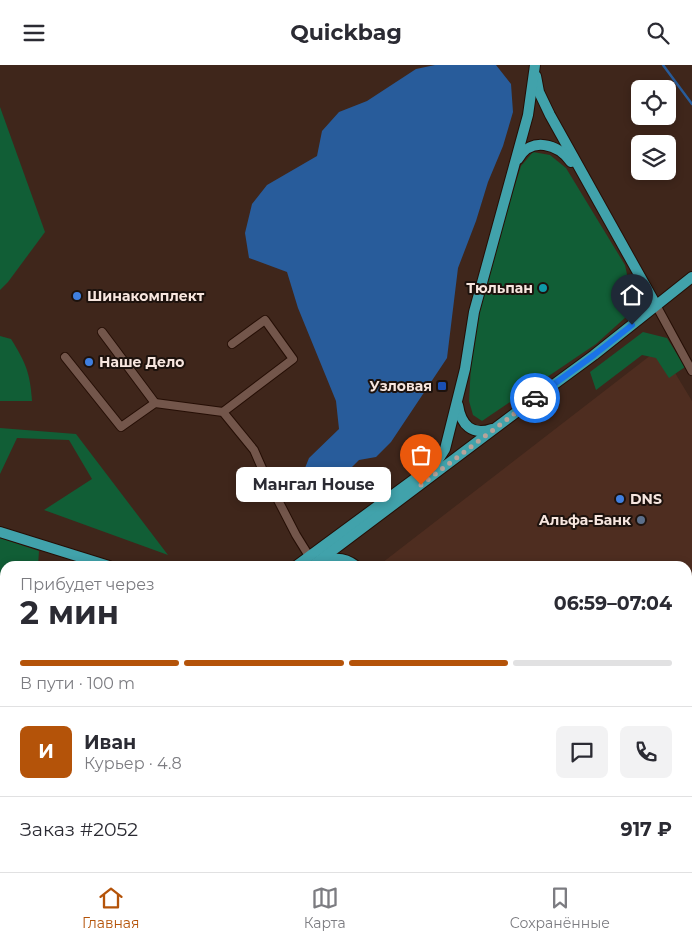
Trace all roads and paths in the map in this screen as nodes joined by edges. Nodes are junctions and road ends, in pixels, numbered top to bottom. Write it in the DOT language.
graph roads {
  1 [pos="535,66"];
  2 [pos="515,164"];
  3 [pos="592,191"];
  4 [pos="692,277"];
  5 [pos="656,305"];
  6 [pos="102,332"];
  7 [pos="232,344"];
  8 [pos="65,357"];
  9 [pos="692,371"];
  10 [pos="154,403"];
  11 [pos="458,404"];
  12 [pos="223,412"];
  13 [pos="498,427"];
  14 [pos="0,532"];
  15 [pos="93,561"];
  16 [pos="312,561"];
  17 [pos="314,561"];
  18 [pos="314,561"];
  19 [pos="318,561"];
  20 [pos="348,561"];
  1 -- 2 [label="main road"];
  1 -- 3 [label="main road"];
  2 -- 3 [label="main road"];
  2 -- 11 [label="main road"];
  3 -- 5 [label="main road"];
  4 -- 5 [label="main road"];
  5 -- 9 [label="street"];
  5 -- 13 [label="main road"];
  6 -- 10 [label="street"];
  7 -- 12 [label="street"];
  8 -- 10 [label="street"];
  10 -- 12 [label="street"];
  11 -- 13 [label="main road"];
  11 -- 17 [label="main road"];
  12 -- 16 [label="street"];
  13 -- 18 [label="main road"];
  14 -- 15 [label="main road"];
  19 -- 20 [label="main road"];
}
